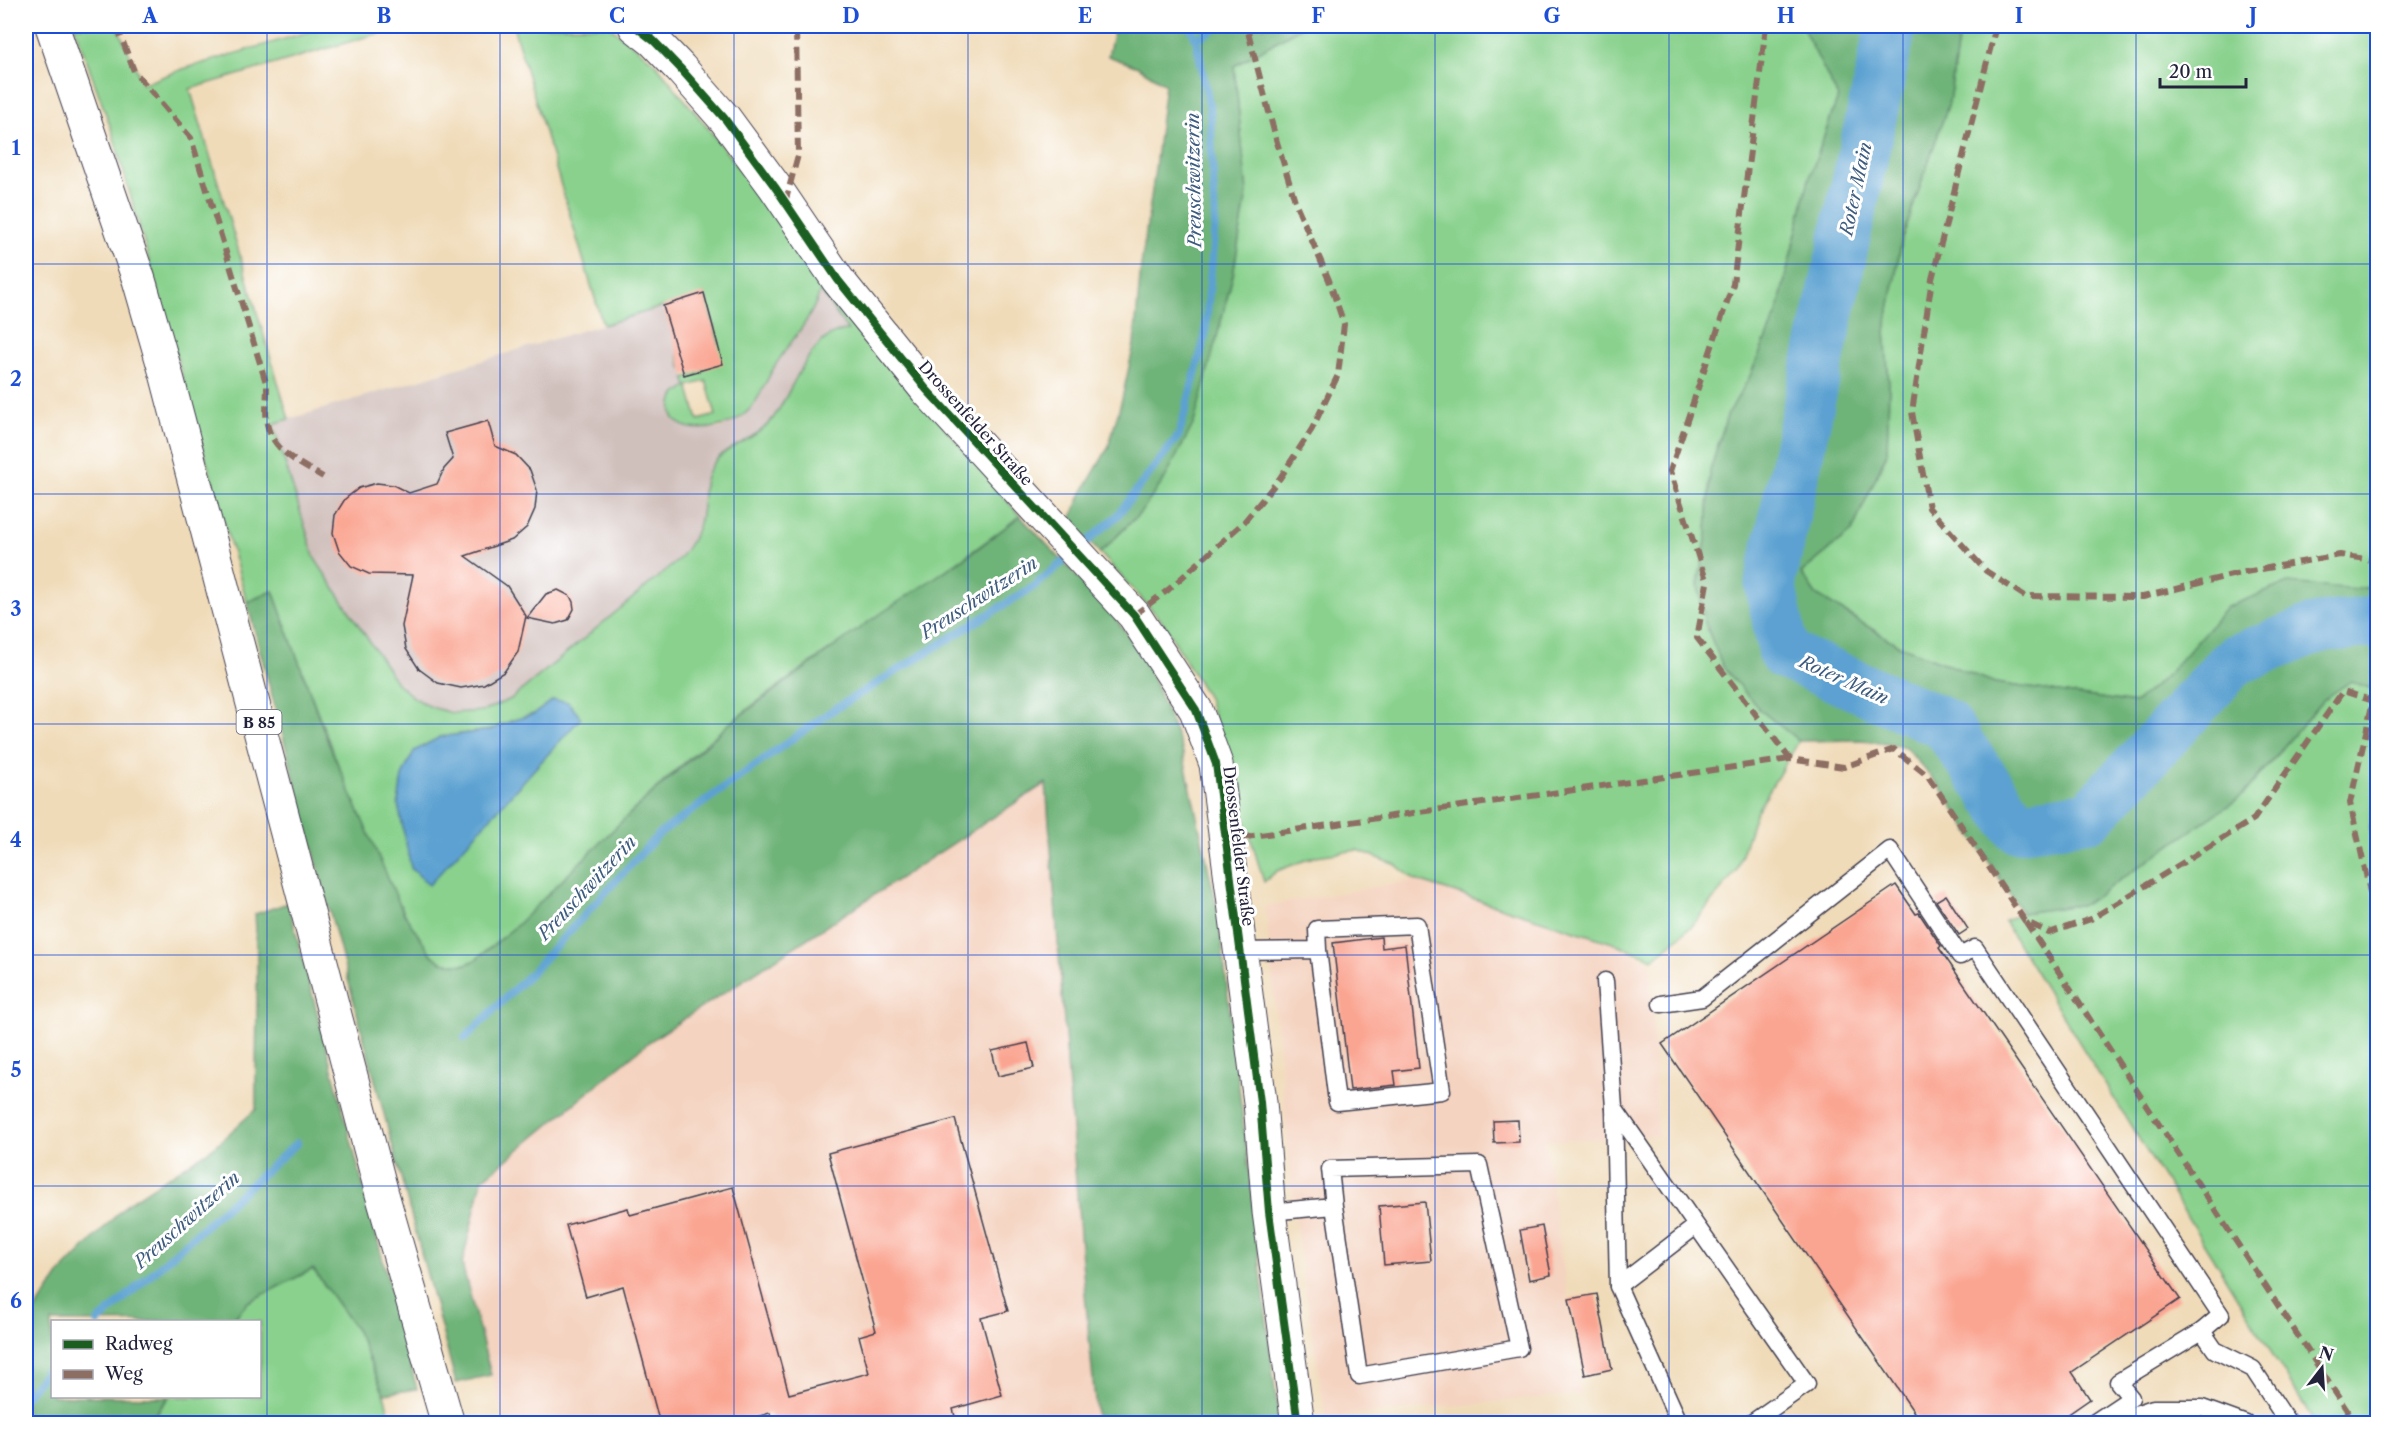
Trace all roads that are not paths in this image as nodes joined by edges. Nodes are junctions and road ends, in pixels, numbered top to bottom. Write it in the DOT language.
graph roads {
  1 [pos="52,26"];
  2 [pos="635,26"];
  3 [pos="1318,950"];
  4 [pos="1239,951"];
  5 [pos="1605,981"];
  6 [pos="1661,1004"];
  7 [pos="1614,1108"];
  8 [pos="1334,1206"];
  9 [pos="1269,1212"];
  10 [pos="1696,1226"];
  11 [pos="1618,1287"];
  12 [pos="2202,1331"];
  13 [pos="2102,1422"];
  14 [pos="448,1424"];
  15 [pos="1298,1424"];
  16 [pos="1680,1424"];
  17 [pos="1750,1424"];
  18 [pos="2246,1424"];
  19 [pos="2289,1424"];
  1 -- 14 [label="street, B 85"];
  2 -- 4 [label="street, Drossenfelder Straße"];
  3 -- 3 [label="lane"];
  3 -- 4 [label="lane"];
  4 -- 9 [label="street, Drossenfelder Straße"];
  5 -- 7 [label="lane"];
  6 -- 12 [label="lane"];
  7 -- 10 [label="lane"];
  7 -- 11 [label="lane"];
  8 -- 8 [label="lane"];
  8 -- 9 [label="lane"];
  9 -- 15 [label="street, Drossenfelder Straße"];
  10 -- 11 [label="lane"];
  10 -- 17 [label="lane"];
  11 -- 16 [label="lane"];
  12 -- 13 [label="lane"];
  12 -- 19 [label="lane"];
  13 -- 18 [label="lane"];
}
